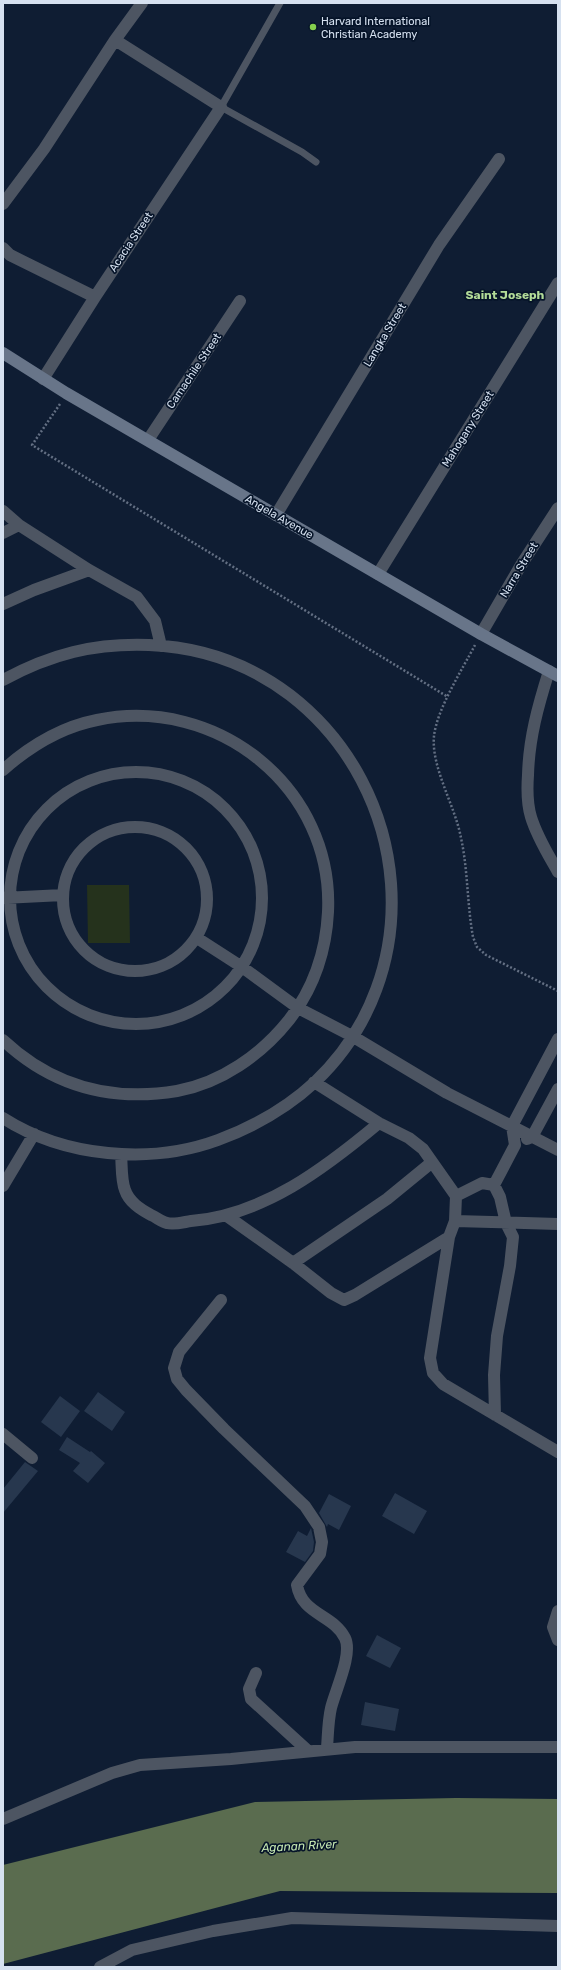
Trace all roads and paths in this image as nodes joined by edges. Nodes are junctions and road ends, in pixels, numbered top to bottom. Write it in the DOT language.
graph roads {
  1 [pos="142,3"];
  2 [pos="280,3"];
  3 [pos="114,40"];
  4 [pos="221,107"];
  5 [pos="499,159"];
  6 [pos="316,162"];
  7 [pos="3,204"];
  8 [pos="3,248"];
  9 [pos="558,283"];
  10 [pos="95,297"];
  11 [pos="240,301"];
  12 [pos="3,353"];
  13 [pos="43,379"];
  14 [pos="66,393"];
  15 [pos="148,440"];
  16 [pos="558,508"];
  17 [pos="3,511"];
  18 [pos="276,515"];
  19 [pos="19,525"];
  20 [pos="3,533"];
  21 [pos="90,570"];
  22 [pos="378,574"];
  23 [pos="3,604"];
  24 [pos="481,634"];
  25 [pos="162,646"];
  26 [pos="553,674"];
  27 [pos="3,680"];
  28 [pos="448,697"];
  29 [pos="3,770"];
  30 [pos="558,872"];
  31 [pos="63,895"];
  32 [pos="6,898"];
  33 [pos="197,938"];
  34 [pos="242,968"];
  35 [pos="558,991"];
  36 [pos="298,1008"];
  37 [pos="352,1036"];
  38 [pos="558,1039"];
  39 [pos="3,1040"];
  40 [pos="314,1082"];
  41 [pos="558,1089"];
  42 [pos="3,1118"];
  43 [pos="379,1122"];
  44 [pos="512,1126"];
  45 [pos="34,1134"];
  46 [pos="532,1137"];
  47 [pos="515,1145"];
  48 [pos="558,1150"];
  49 [pos="121,1154"];
  50 [pos="431,1163"];
  51 [pos="3,1186"];
  52 [pos="494,1186"];
  53 [pos="456,1196"];
  54 [pos="227,1216"];
  55 [pos="455,1221"];
  56 [pos="506,1223"];
  57 [pos="558,1224"];
  58 [pos="449,1237"];
  59 [pos="293,1263"];
  60 [pos="221,1300"];
  61 [pos="495,1415"];
  62 [pos="3,1434"];
  63 [pos="558,1452"];
  64 [pos="32,1458"];
  65 [pos="558,1611"];
  66 [pos="558,1640"];
  67 [pos="256,1673"];
  68 [pos="558,1747"];
  69 [pos="327,1748"];
  70 [pos="307,1750"];
  71 [pos="3,1819"];
  72 [pos="558,1926"];
  73 [pos="100,1967"];
  1 -- 3 [label="street"];
  2 -- 4 [label="lane"];
  3 -- 4 [label="street"];
  3 -- 7 [label="street"];
  4 -- 6 [label="lane"];
  4 -- 10 [label="street, Acacia Street"];
  5 -- 18 [label="street, Langka Street"];
  8 -- 10 [label="street"];
  9 -- 22 [label="street, Mahogany Street"];
  10 -- 13 [label="street, Acacia Street"];
  11 -- 15 [label="street, Camachile Street"];
  12 -- 13 [label="main road, Angela Avenue"];
  13 -- 14 [label="main road, Angela Avenue"];
  14 -- 15 [label="main road, Angela Avenue"];
  14 -- 28 [label="path"];
  15 -- 18 [label="main road, Angela Avenue"];
  16 -- 24 [label="street, Narra Street"];
  17 -- 19 [label="street"];
  18 -- 22 [label="main road, Angela Avenue"];
  19 -- 20 [label="street"];
  19 -- 21 [label="street"];
  21 -- 23 [label="street"];
  21 -- 25 [label="street"];
  22 -- 24 [label="main road, Angela Avenue"];
  24 -- 26 [label="main road, Angela Avenue"];
  24 -- 28 [label="path"];
  25 -- 27 [label="street"];
  25 -- 37 [label="street"];
  26 -- 30 [label="street"];
  28 -- 35 [label="path"];
  29 -- 36 [label="street"];
  31 -- 32 [label="street"];
  31 -- 33 [label="street"];
  31 -- 33 [label="street"];
  32 -- 34 [label="street"];
  32 -- 34 [label="street"];
  33 -- 34 [label="street"];
  34 -- 36 [label="street"];
  36 -- 37 [label="street"];
  36 -- 39 [label="street"];
  37 -- 40 [label="street"];
  37 -- 44 [label="street"];
  38 -- 44 [label="street"];
  40 -- 43 [label="street"];
  40 -- 49 [label="street"];
  41 -- 46 [label="street"];
  42 -- 45 [label="street"];
  43 -- 50 [label="street"];
  43 -- 54 [label="street"];
  44 -- 46 [label="street"];
  44 -- 47 [label="street"];
  45 -- 49 [label="street"];
  45 -- 51 [label="street"];
  46 -- 47 [label="street"];
  46 -- 48 [label="street"];
  47 -- 52 [label="street"];
  49 -- 54 [label="street"];
  50 -- 53 [label="street"];
  50 -- 59 [label="street"];
  52 -- 53 [label="street"];
  52 -- 56 [label="street"];
  53 -- 55 [label="street"];
  54 -- 59 [label="street"];
  55 -- 56 [label="street"];
  55 -- 58 [label="street"];
  56 -- 57 [label="street"];
  56 -- 61 [label="street"];
  58 -- 59 [label="street"];
  58 -- 61 [label="street"];
  60 -- 69 [label="street"];
  61 -- 63 [label="street"];
  62 -- 64 [label="street"];
  65 -- 66 [label="street"];
  67 -- 70 [label="street"];
  68 -- 69 [label="street"];
  69 -- 70 [label="street"];
  70 -- 71 [label="street"];
  72 -- 73 [label="street"];
}
